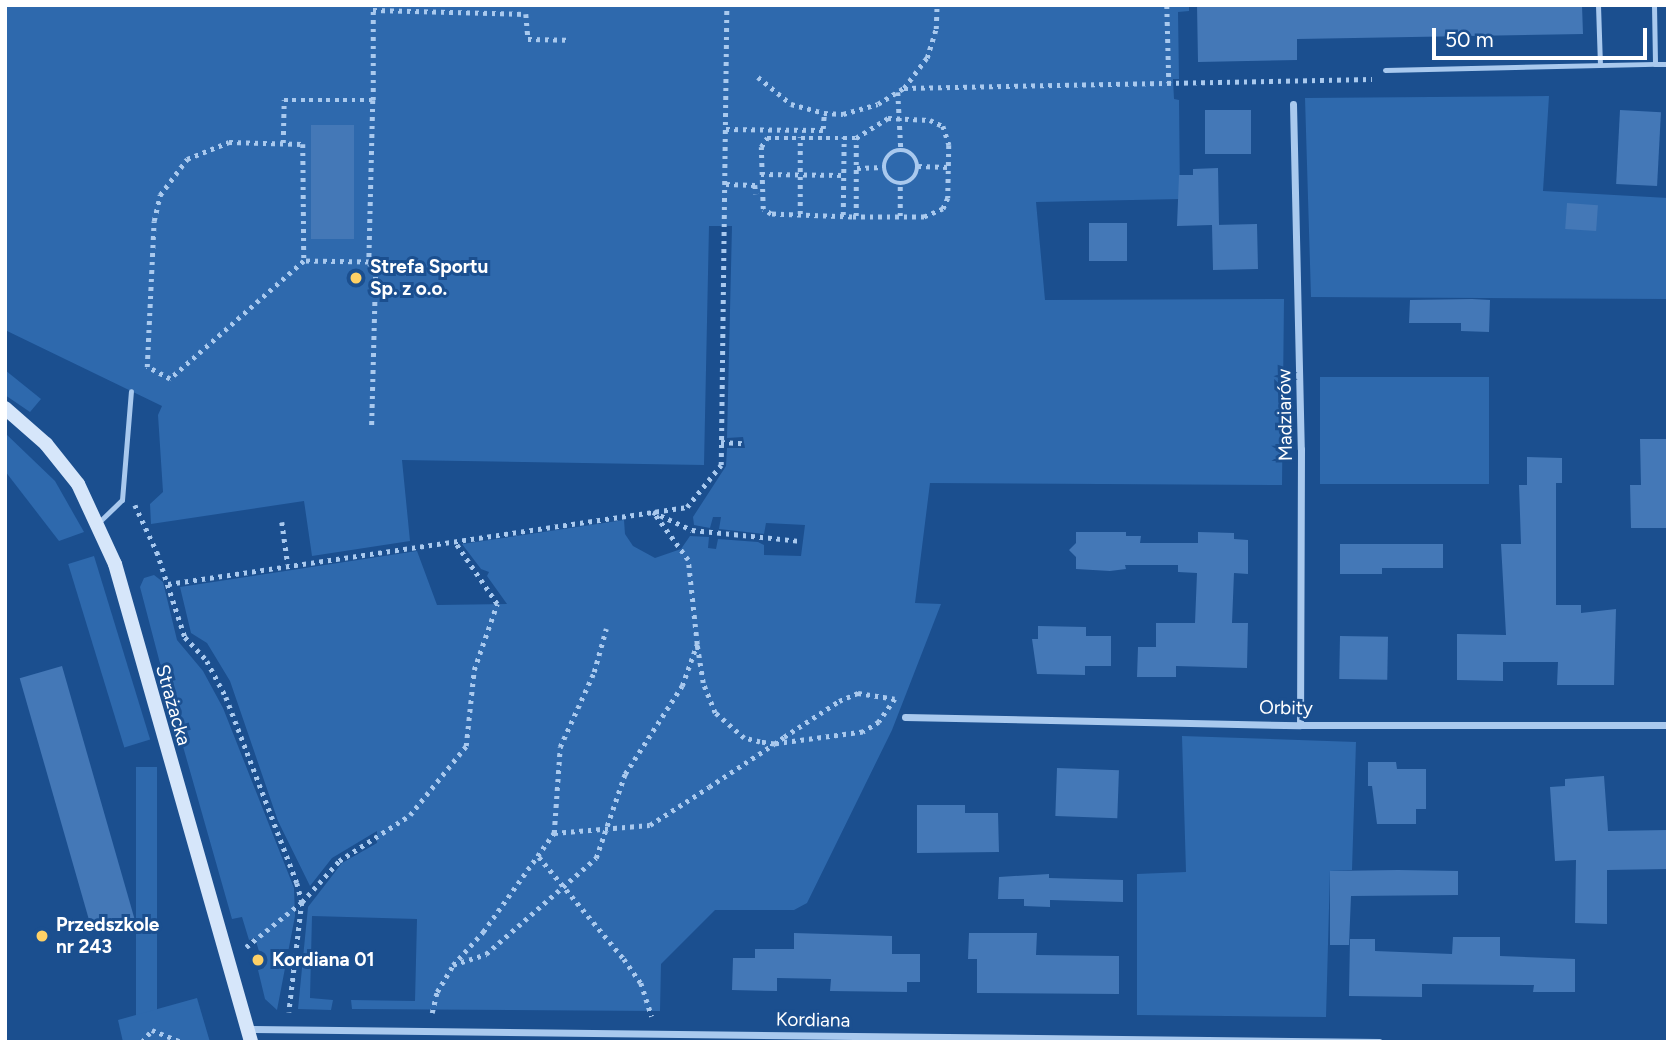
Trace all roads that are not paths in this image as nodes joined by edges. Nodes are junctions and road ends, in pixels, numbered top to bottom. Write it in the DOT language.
graph roads {
  1 [pos="1598,5"];
  2 [pos="1654,5"];
  3 [pos="1600,64"];
  4 [pos="1655,64"];
  5 [pos="1668,64"];
  6 [pos="1385,70"];
  7 [pos="1293,104"];
  8 [pos="131,391"];
  9 [pos="5,408"];
  10 [pos="98,523"];
  11 [pos="905,717"];
  12 [pos="1300,725"];
  13 [pos="1668,725"];
  14 [pos="249,1036"];
  15 [pos="1379,1042"];
  1 -- 3 [label="lane"];
  2 -- 4 [label="lane"];
  3 -- 4 [label="lane"];
  3 -- 6 [label="lane"];
  4 -- 5 [label="lane"];
  7 -- 12 [label="street, Madziarów"];
  8 -- 10 [label="lane"];
  9 -- 10 [label="street, Strażacka"];
  10 -- 14 [label="street, Strażacka"];
  11 -- 12 [label="street, Orbity"];
  12 -- 13 [label="street, Orbity"];
  14 -- 15 [label="street, Kordiana"];
}
